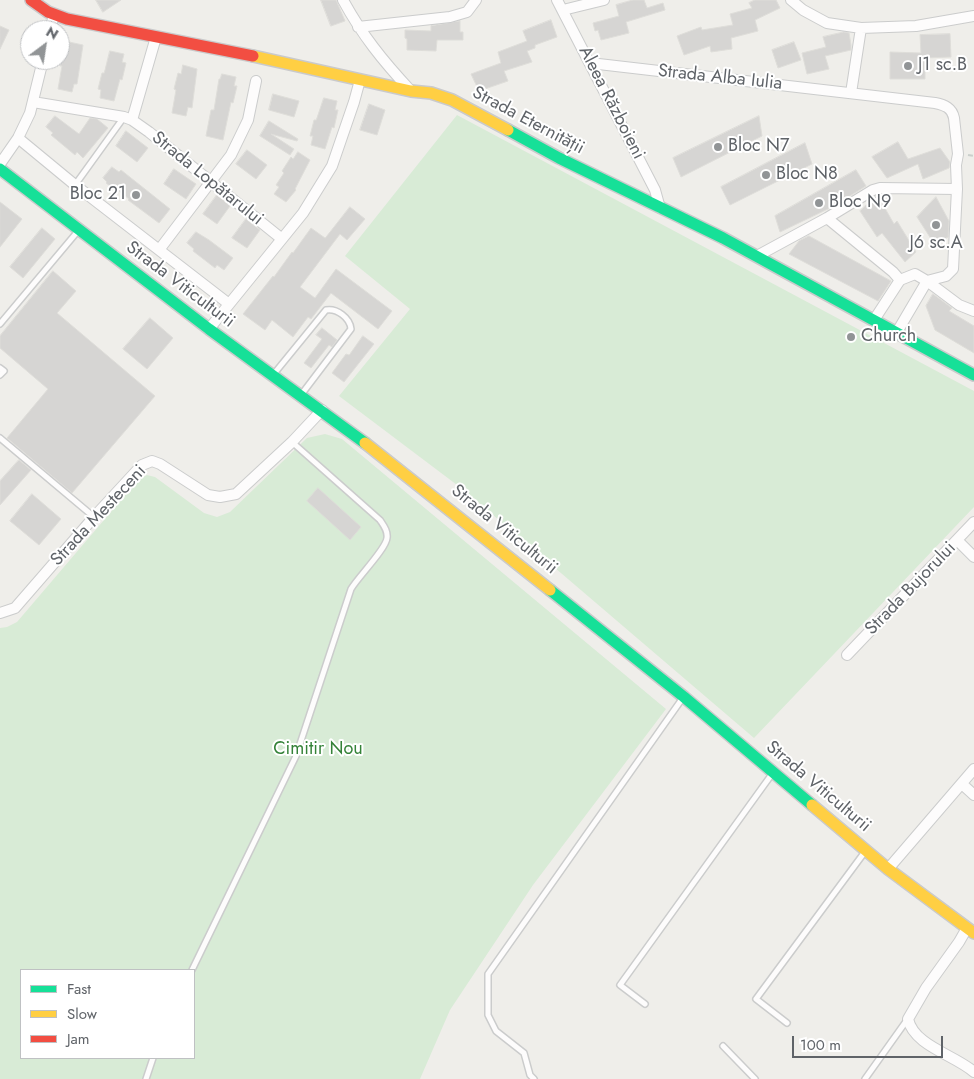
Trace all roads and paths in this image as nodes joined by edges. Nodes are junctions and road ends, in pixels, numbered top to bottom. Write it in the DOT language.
graph roads {
  1 [pos="31,0"];
  2 [pos="343,0"];
  3 [pos="476,0"];
  4 [pos="557,0"];
  5 [pos="604,0"];
  6 [pos="791,0"];
  7 [pos="563,10"];
  8 [pos="54,15"];
  9 [pos="974,16"];
  10 [pos="53,20"];
  11 [pos="358,27"];
  12 [pos="861,28"];
  13 [pos="156,36"];
  14 [pos="590,63"];
  15 [pos="41,70"];
  16 [pos="360,80"];
  17 [pos="256,81"];
  18 [pos="411,91"];
  19 [pos="851,93"];
  20 [pos="33,102"];
  21 [pos="128,118"];
  22 [pos="18,138"];
  23 [pos="0,164"];
  24 [pos="0,169"];
  25 [pos="212,182"];
  26 [pos="76,185"];
  27 [pos="957,189"];
  28 [pos="660,208"];
  29 [pos="827,218"];
  30 [pos="78,230"];
  31 [pos="282,239"];
  32 [pos="159,250"];
  33 [pos="757,256"];
  34 [pos="900,280"];
  35 [pos="927,281"];
  36 [pos="229,304"];
  37 [pos="974,311"];
  38 [pos="874,320"];
  39 [pos="0,324"];
  40 [pos="209,329"];
  41 [pos="896,332"];
  42 [pos="0,368"];
  43 [pos="0,375"];
  44 [pos="273,375"];
  45 [pos="974,375"];
  46 [pos="301,395"];
  47 [pos="322,410"];
  48 [pos="0,438"];
  49 [pos="292,442"];
  50 [pos="94,517"];
  51 [pos="974,522"];
  52 [pos="957,540"];
  53 [pos="974,557"];
  54 [pos="0,613"];
  55 [pos="848,655"];
  56 [pos="684,697"];
  57 [pos="974,769"];
  58 [pos="774,772"];
  59 [pos="962,784"];
  60 [pos="974,795"];
  61 [pos="866,851"];
  62 [pos="888,869"];
  63 [pos="971,930"];
  64 [pos="192,969"];
  65 [pos="645,1004"];
  66 [pos="908,1019"];
  67 [pos="787,1023"];
  68 [pos="722,1046"];
  69 [pos="153,1059"];
  70 [pos="974,1072"];
  71 [pos="146,1079"];
  72 [pos="534,1079"];
  73 [pos="755,1079"];
  74 [pos="865,1079"];
  1 -- 8 [label="main road, Strada Eternității"];
  2 -- 11 [label="street"];
  3 -- 11 [label="street"];
  4 -- 7 [label="street, Aleea Războieni"];
  5 -- 7 [label="street"];
  6 -- 12 [label="street"];
  7 -- 14 [label="street, Aleea Războieni"];
  8 -- 10 [label="street"];
  8 -- 13 [label="main road, Strada Eternității"];
  9 -- 12 [label="street"];
  11 -- 18 [label="street"];
  12 -- 19 [label="street"];
  13 -- 16 [label="main road, Strada Eternității"];
  13 -- 21 [label="street"];
  14 -- 19 [label="street, Strada Alba Iulia"];
  14 -- 28 [label="street, Aleea Războieni"];
  15 -- 20 [label="street"];
  16 -- 18 [label="main road, Strada Eternității"];
  16 -- 31 [label="street"];
  17 -- 25 [label="street"];
  18 -- 28 [label="main road, Strada Eternității"];
  19 -- 27 [label="street, Strada Alba Iulia"];
  20 -- 21 [label="street, Strada Lopătarului"];
  20 -- 22 [label="street"];
  21 -- 25 [label="street, Strada Lopătarului"];
  21 -- 26 [label="lane"];
  22 -- 23 [label="street"];
  22 -- 26 [label="street"];
  24 -- 30 [label="main road, Strada Viticulturii"];
  25 -- 31 [label="street, Strada Lopătarului"];
  25 -- 32 [label="street"];
  26 -- 32 [label="street"];
  27 -- 29 [label="street"];
  27 -- 35 [label="street"];
  28 -- 33 [label="main road, Strada Eternității"];
  29 -- 33 [label="street"];
  29 -- 34 [label="street"];
  30 -- 39 [label="lane"];
  30 -- 40 [label="main road, Strada Viticulturii"];
  31 -- 36 [label="street"];
  32 -- 36 [label="street"];
  33 -- 38 [label="main road, Strada Eternității"];
  34 -- 35 [label="street"];
  34 -- 38 [label="street"];
  35 -- 37 [label="street"];
  35 -- 41 [label="street"];
  36 -- 40 [label="street"];
  38 -- 41 [label="main road, Strada Eternității"];
  40 -- 44 [label="main road, Strada Viticulturii"];
  41 -- 45 [label="main road, Strada Eternității"];
  42 -- 43 [label="lane"];
  44 -- 46 [label="main road, Strada Viticulturii"];
  44 -- 46 [label="lane"];
  46 -- 47 [label="main road, Strada Viticulturii"];
  47 -- 49 [label="street, Strada Mesteceni"];
  47 -- 56 [label="main road, Strada Viticulturii"];
  48 -- 50 [label="lane"];
  49 -- 50 [label="street, Strada Mesteceni"];
  49 -- 64 [label="lane"];
  50 -- 54 [label="street, Strada Mesteceni"];
  51 -- 52 [label="street, Strada Bujorului"];
  52 -- 53 [label="street"];
  52 -- 55 [label="street, Strada Bujorului"];
  56 -- 58 [label="main road, Strada Viticulturii"];
  56 -- 72 [label="lane"];
  57 -- 59 [label="street"];
  58 -- 61 [label="main road, Strada Viticulturii"];
  58 -- 65 [label="lane"];
  59 -- 60 [label="street"];
  59 -- 62 [label="street"];
  61 -- 62 [label="main road, Strada Viticulturii"];
  61 -- 67 [label="lane"];
  62 -- 63 [label="main road, Strada Viticulturii"];
  63 -- 66 [label="street"];
  66 -- 70 [label="street"];
  66 -- 74 [label="lane"];
  68 -- 73 [label="lane"];
  69 -- 71 [label="lane"];
}
